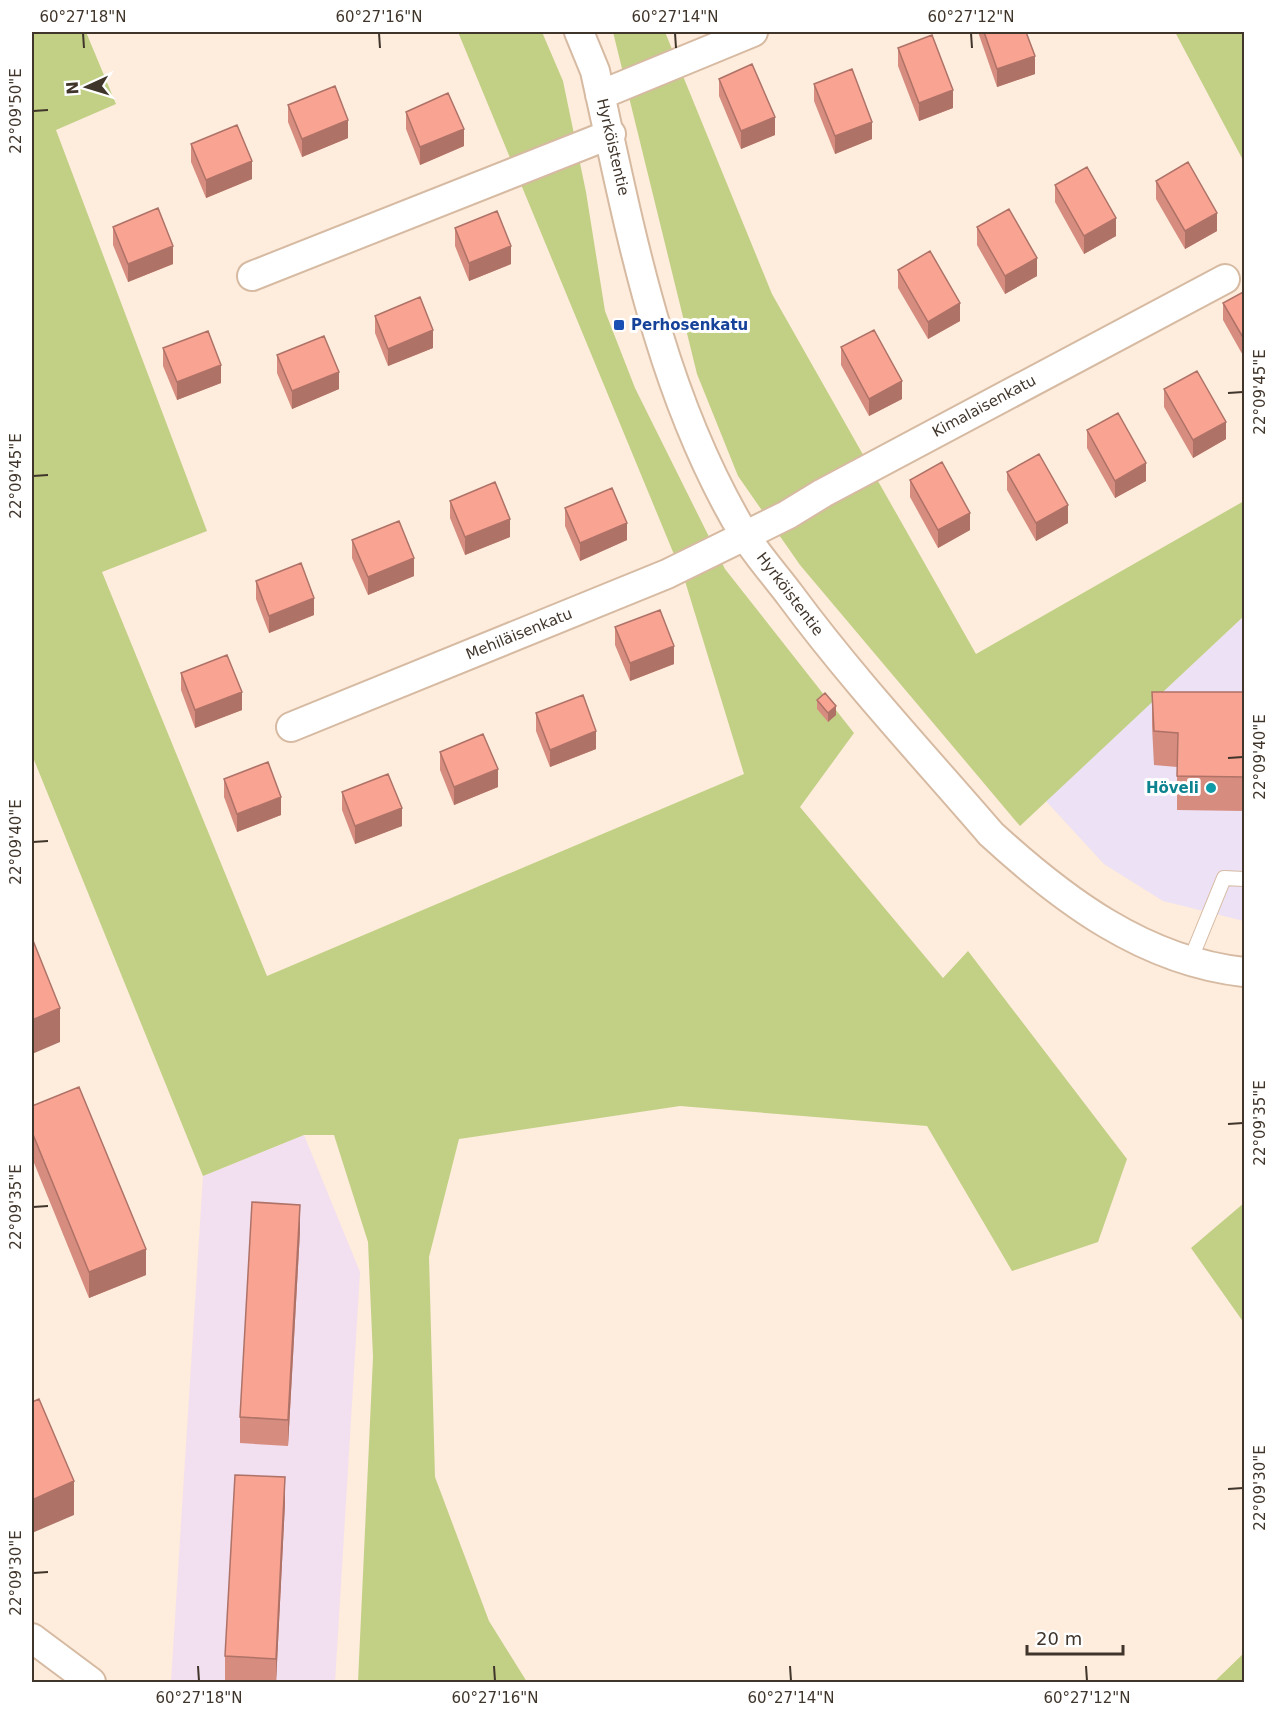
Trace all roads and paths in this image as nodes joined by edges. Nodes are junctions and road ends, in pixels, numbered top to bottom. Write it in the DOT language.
graph roads {
  1 [pos="579,32"];
  2 [pos="753,32"];
  3 [pos="600,95"];
  4 [pos="611,134"];
  5 [pos="252,276"];
  6 [pos="1225,279"];
  7 [pos="744,535"];
  8 [pos="291,727"];
  9 [pos="1245,879"];
  10 [pos="1190,961"];
  11 [pos="1245,972"];
  12 [pos="32,1638"];
  13 [pos="91,1683"];
  1 -- 3 [label="street, Hyrköistentie"];
  2 -- 3 [label="street"];
  3 -- 4 [label="street, Hyrköistentie"];
  4 -- 5 [label="street"];
  4 -- 7 [label="street, Hyrköistentie"];
  6 -- 7 [label="street, Kimalaisenkatu"];
  7 -- 8 [label="street, Mehiläisenkatu"];
  7 -- 10 [label="street, Hyrköistentie"];
  9 -- 10 [label="lane"];
  10 -- 11 [label="street, Hyrköistentie"];
  12 -- 13 [label="street"];
}
